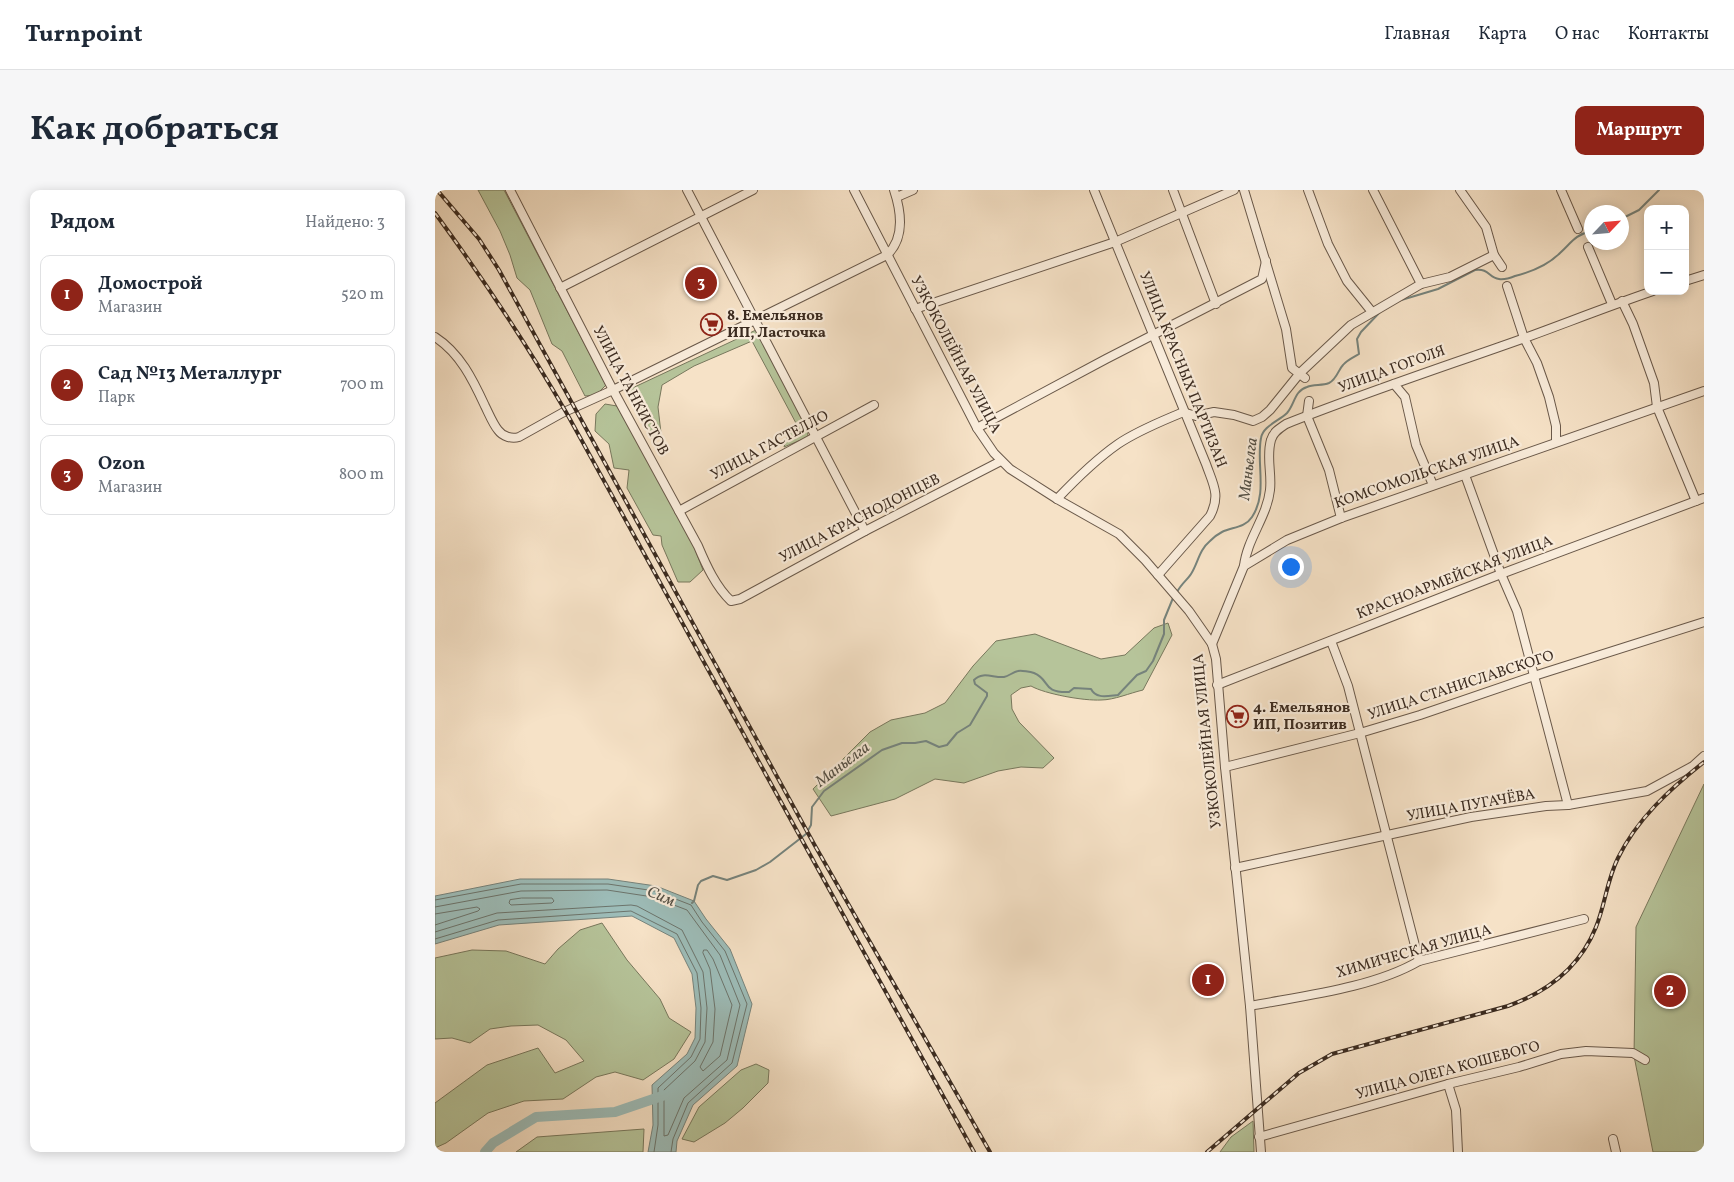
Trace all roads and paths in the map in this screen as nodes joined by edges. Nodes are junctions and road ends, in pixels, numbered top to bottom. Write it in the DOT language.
graph roads {
  1 [pos="509,190"];
  2 [pos="687,190"];
  3 [pos="753,190"];
  4 [pos="854,190"];
  5 [pos="913,190"];
  6 [pos="1094,190"];
  7 [pos="1173,190"];
  8 [pos="1234,190"];
  9 [pos="1243,190"];
  10 [pos="1308,190"];
  11 [pos="1373,190"];
  12 [pos="1459,190"];
  13 [pos="1561,190"];
  14 [pos="895,193"];
  15 [pos="1181,212"];
  16 [pos="701,217"];
  17 [pos="1578,229"];
  18 [pos="1115,242"];
  19 [pos="1589,250"];
  20 [pos="887,255"];
  21 [pos="1494,255"];
  22 [pos="1266,261"];
  23 [pos="1501,267"];
  24 [pos="1704,275"];
  25 [pos="1689,280"];
  26 [pos="1421,284"];
  27 [pos="1507,286"];
  28 [pos="560,288"];
  29 [pos="1644,294"];
  30 [pos="1622,301"];
  31 [pos="1216,304"];
  32 [pos="1612,304"];
  33 [pos="915,309"];
  34 [pos="1372,312"];
  35 [pos="755,319"];
  36 [pos="1153,336"];
  37 [pos="435,337"];
  38 [pos="1524,338"];
  39 [pos="1303,376"];
  40 [pos="1394,384"];
  41 [pos="613,390"];
  42 [pos="1704,390"];
  43 [pos="1309,401"];
  44 [pos="874,405"];
  45 [pos="1657,407"];
  46 [pos="1185,413"];
  47 [pos="1307,416"];
  48 [pos="977,428"];
  49 [pos="816,436"];
  50 [pos="1556,442"];
  51 [pos="1001,461"];
  52 [pos="1465,475"];
  53 [pos="1433,485"];
  54 [pos="1057,499"];
  55 [pos="1700,500"];
  56 [pos="679,510"];
  57 [pos="1341,518"];
  58 [pos="865,531"];
  59 [pos="1244,566"];
  60 [pos="1501,574"];
  61 [pos="1158,575"];
  62 [pos="731,601"];
  63 [pos="1704,622"];
  64 [pos="1331,641"];
  65 [pos="1212,644"];
  66 [pos="1534,676"];
  67 [pos="1217,685"];
  68 [pos="1359,733"];
  69 [pos="1704,756"];
  70 [pos="1225,767"];
  71 [pos="1568,805"];
  72 [pos="1387,836"];
  73 [pos="1235,868"];
  74 [pos="1584,920"];
  75 [pos="1419,961"];
  76 [pos="1250,1006"];
  77 [pos="1645,1060"];
  78 [pos="1448,1084"];
  79 [pos="1259,1137"];
  80 [pos="1613,1138"];
  81 [pos="1261,1152"];
  82 [pos="1458,1152"];
  83 [pos="1615,1152"];
  1 -- 28 [label="street, УЛИЦА ТАНКИСТОВ"];
  2 -- 16 [label="street"];
  3 -- 16 [label="street"];
  4 -- 20 [label="street, УЗКОКОЛЕЙНАЯ УЛИЦА"];
  5 -- 14 [label="street"];
  6 -- 18 [label="street, УЛИЦА КРАСНЫХ ПАРТИЗАН"];
  7 -- 15 [label="street"];
  8 -- 15 [label="street"];
  9 -- 22 [label="street"];
  10 -- 34 [label="street"];
  11 -- 26 [label="street"];
  12 -- 21 [label="street"];
  13 -- 17 [label="street"];
  14 -- 20 [label="street"];
  15 -- 18 [label="street"];
  15 -- 31 [label="street"];
  16 -- 28 [label="street"];
  16 -- 35 [label="street"];
  18 -- 33 [label="street"];
  18 -- 36 [label="street, УЛИЦА КРАСНЫХ ПАРТИЗАН"];
  19 -- 32 [label="street"];
  20 -- 33 [label="street, УЗКОКОЛЕЙНАЯ УЛИЦА"];
  20 -- 35 [label="street"];
  21 -- 23 [label="street"];
  21 -- 26 [label="street"];
  22 -- 31 [label="street"];
  22 -- 39 [label="street"];
  24 -- 25 [label="street"];
  26 -- 34 [label="street"];
  27 -- 38 [label="street"];
  28 -- 41 [label="street, УЛИЦА ТАНКИСТОВ"];
  29 -- 30 [label="street, УЛИЦА ГОГОЛЯ"];
  30 -- 32 [label="street, УЛИЦА ГОГОЛЯ"];
  30 -- 45 [label="street"];
  31 -- 36 [label="street"];
  32 -- 38 [label="street, УЛИЦА ГОГОЛЯ"];
  33 -- 48 [label="street, УЗКОКОЛЕЙНАЯ УЛИЦА"];
  34 -- 39 [label="street"];
  35 -- 41 [label="street"];
  35 -- 49 [label="street"];
  36 -- 46 [label="street, УЛИЦА КРАСНЫХ ПАРТИЗАН"];
  36 -- 48 [label="street"];
  37 -- 41 [label="street"];
  38 -- 40 [label="street, УЛИЦА ГОГОЛЯ"];
  38 -- 50 [label="street"];
  39 -- 46 [label="street"];
  40 -- 47 [label="street, УЛИЦА ГОГОЛЯ"];
  40 -- 53 [label="street"];
  41 -- 56 [label="street, УЛИЦА ТАНКИСТОВ"];
  42 -- 45 [label="street, КОМСОМОЛЬСКАЯ УЛИЦА"];
  43 -- 47 [label="street"];
  44 -- 49 [label="street, УЛИЦА ГАСТЕЛЛО"];
  45 -- 50 [label="street, КОМСОМОЛЬСКАЯ УЛИЦА"];
  45 -- 55 [label="street"];
  46 -- 54 [label="street"];
  46 -- 61 [label="street, УЛИЦА КРАСНЫХ ПАРТИЗАН"];
  47 -- 57 [label="street"];
  47 -- 59 [label="street, УЛИЦА ГОГОЛЯ"];
  48 -- 51 [label="street, УЗКОКОЛЕЙНАЯ УЛИЦА"];
  49 -- 56 [label="street, УЛИЦА ГАСТЕЛЛО"];
  49 -- 58 [label="street"];
  50 -- 52 [label="street, КОМСОМОЛЬСКАЯ УЛИЦА"];
  51 -- 54 [label="street, УЗКОКОЛЕЙНАЯ УЛИЦА"];
  51 -- 58 [label="street, УЛИЦА КРАСНОДОНЦЕВ"];
  52 -- 53 [label="street, КОМСОМОЛЬСКАЯ УЛИЦА"];
  52 -- 60 [label="street"];
  53 -- 57 [label="street, КОМСОМОЛЬСКАЯ УЛИЦА"];
  54 -- 61 [label="street, УЗКОКОЛЕЙНАЯ УЛИЦА"];
  55 -- 60 [label="street, КРАСНОАРМЕЙСКАЯ УЛИЦА"];
  56 -- 62 [label="street, УЛИЦА ТАНКИСТОВ"];
  57 -- 59 [label="street, КОМСОМОЛЬСКАЯ УЛИЦА"];
  58 -- 62 [label="street, УЛИЦА КРАСНОДОНЦЕВ"];
  59 -- 65 [label="street"];
  60 -- 64 [label="street, КРАСНОАРМЕЙСКАЯ УЛИЦА"];
  60 -- 66 [label="street"];
  61 -- 65 [label="street, УЗКОКОЛЕЙНАЯ УЛИЦА"];
  63 -- 66 [label="street, УЛИЦА СТАНИСЛАВСКОГО"];
  64 -- 67 [label="street, КРАСНОАРМЕЙСКАЯ УЛИЦА"];
  64 -- 68 [label="street"];
  65 -- 67 [label="street, УЗКОКОЛЕЙНАЯ УЛИЦА"];
  66 -- 68 [label="street, УЛИЦА СТАНИСЛАВСКОГО"];
  66 -- 71 [label="street"];
  67 -- 70 [label="street, УЗКОКОЛЕЙНАЯ УЛИЦА"];
  68 -- 70 [label="street, УЛИЦА СТАНИСЛАВСКОГО"];
  68 -- 72 [label="street"];
  69 -- 71 [label="street, УЛИЦА ПУГАЧЁВА"];
  70 -- 73 [label="street, УЗКОКОЛЕЙНАЯ УЛИЦА"];
  71 -- 72 [label="street, УЛИЦА ПУГАЧЁВА"];
  72 -- 73 [label="street, УЛИЦА ПУГАЧЁВА"];
  72 -- 75 [label="street"];
  73 -- 76 [label="street, УЗКОКОЛЕЙНАЯ УЛИЦА"];
  74 -- 75 [label="street, ХИМИЧЕСКАЯ УЛИЦА"];
  75 -- 76 [label="street, ХИМИЧЕСКАЯ УЛИЦА"];
  76 -- 79 [label="street, УЗКОКОЛЕЙНАЯ УЛИЦА"];
  77 -- 78 [label="street, УЛИЦА ОЛЕГА КОШЕВОГО"];
  78 -- 79 [label="street, УЛИЦА ОЛЕГА КОШЕВОГО"];
  78 -- 82 [label="street"];
  79 -- 81 [label="street, УЗКОКОЛЕЙНАЯ УЛИЦА"];
  80 -- 83 [label="street"];
}
